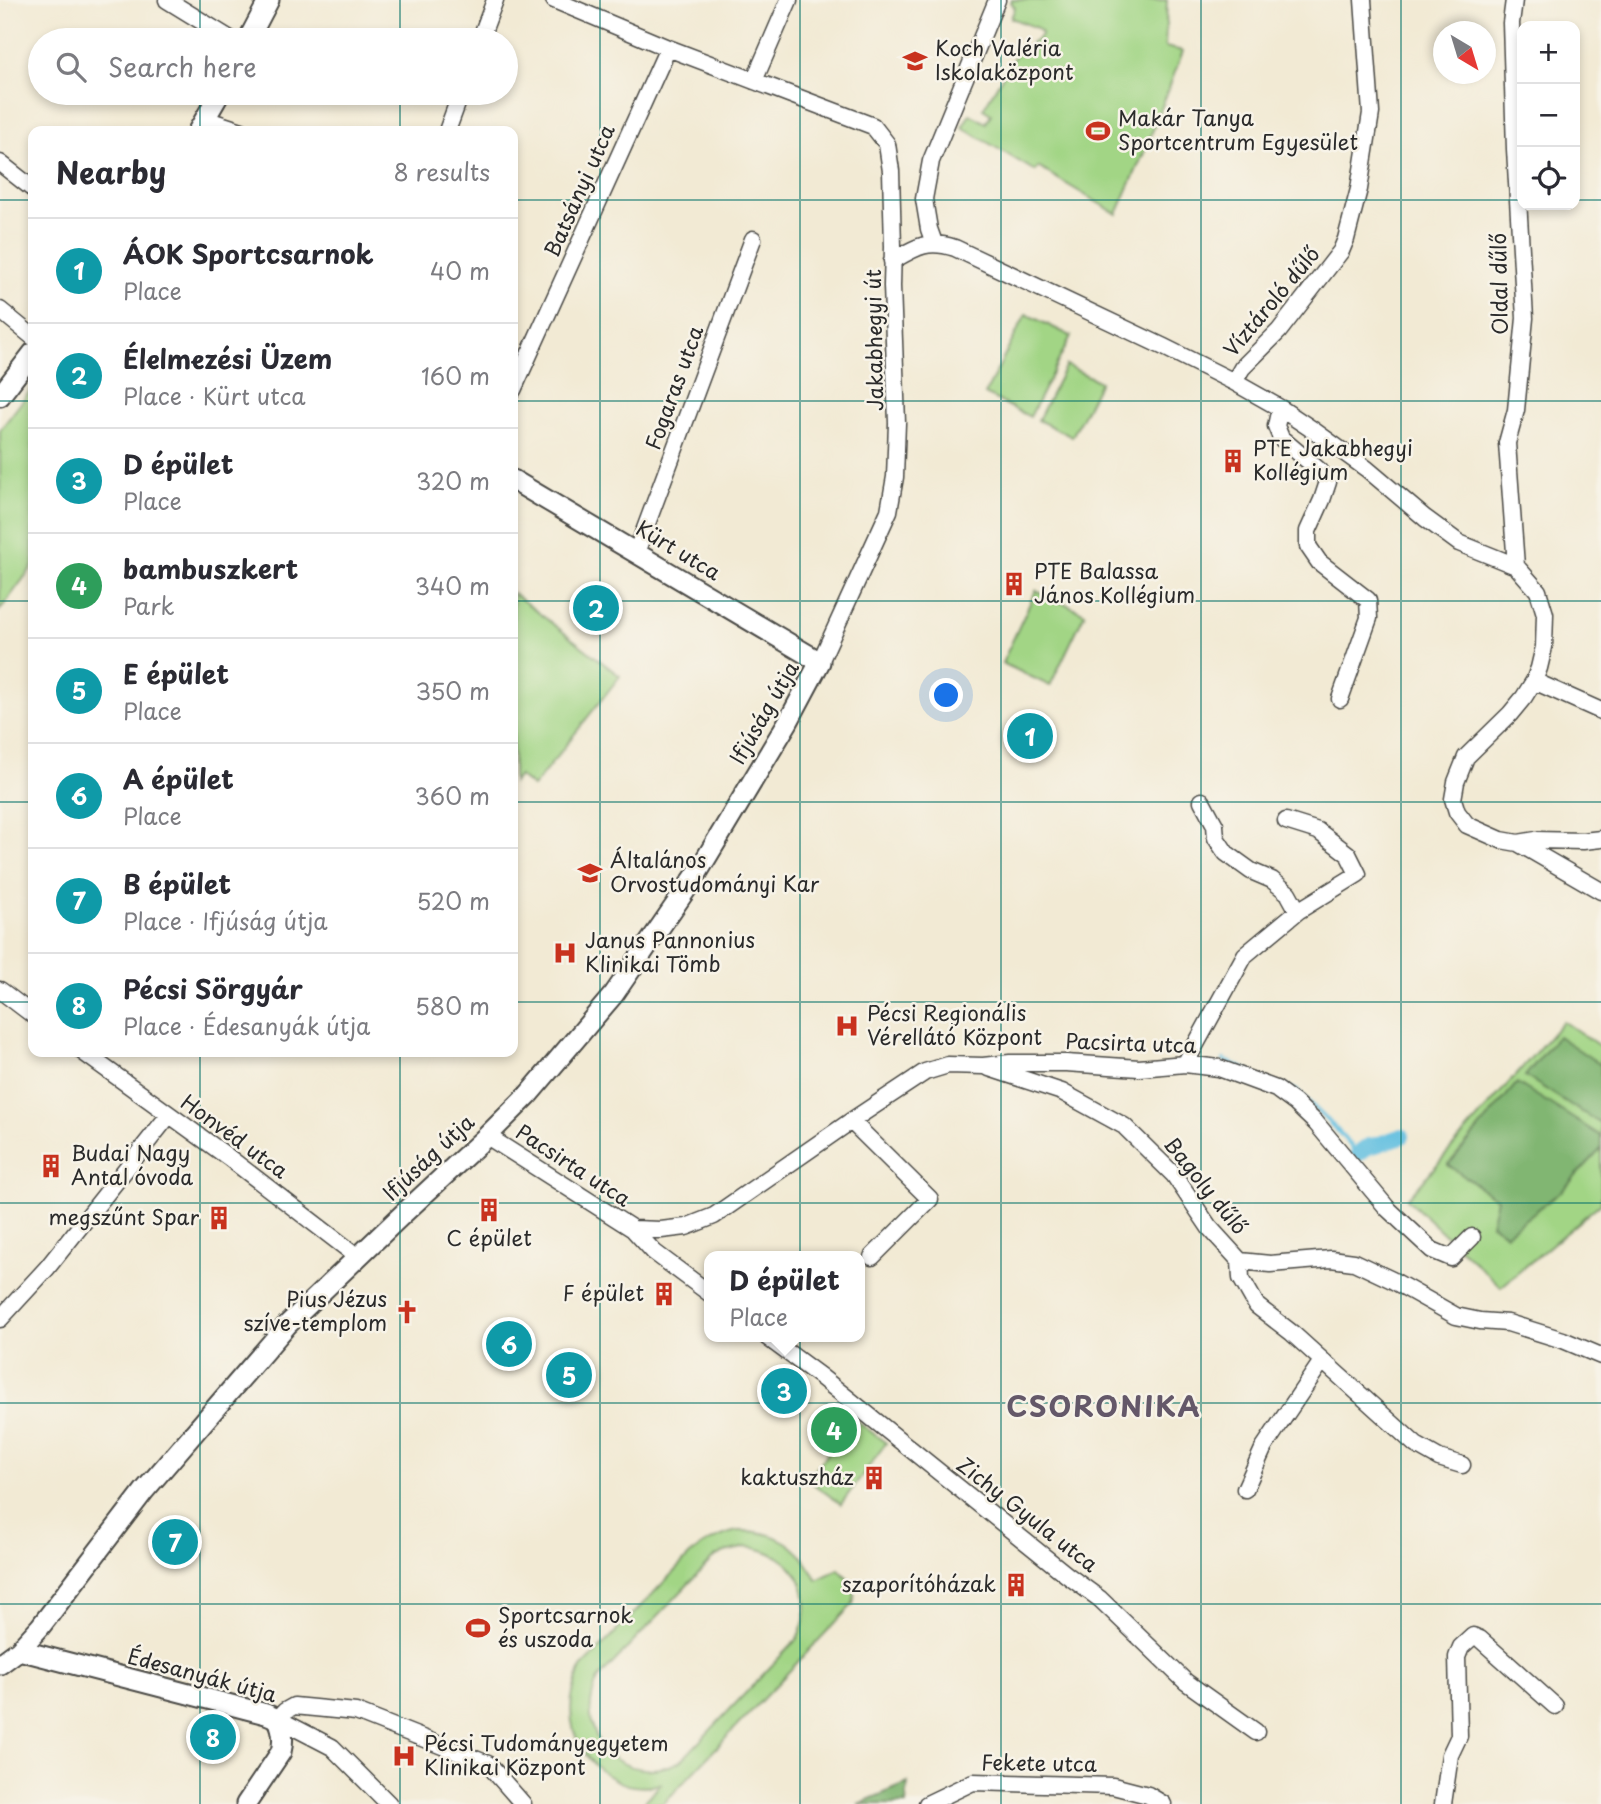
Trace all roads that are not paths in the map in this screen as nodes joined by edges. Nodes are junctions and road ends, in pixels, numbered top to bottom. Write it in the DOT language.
graph roads {
  1 [pos="167,0"];
  2 [pos="269,0"];
  3 [pos="495,0"];
  4 [pos="554,0"];
  5 [pos="789,0"];
  6 [pos="997,0"];
  7 [pos="1363,0"];
  8 [pos="1514,0"];
  9 [pos="212,28"];
  10 [pos="254,28"];
  11 [pos="484,28"];
  12 [pos="668,48"];
  13 [pos="754,81"];
  14 [pos="213,105"];
  15 [pos="457,105"];
  16 [pos="202,125"];
  17 [pos="449,126"];
  18 [pos="0,163"];
  19 [pos="28,186"];
  20 [pos="753,239"];
  21 [pos="934,243"];
  22 [pos="892,261"];
  23 [pos="0,310"];
  24 [pos="28,333"];
  25 [pos="28,360"];
  26 [pos="518,379"];
  27 [pos="1234,382"];
  28 [pos="0,396"];
  29 [pos="1280,408"];
  30 [pos="518,483"];
  31 [pos="636,553"];
  32 [pos="1516,566"];
  33 [pos="820,662"];
  34 [pos="1534,681"];
  35 [pos="1340,699"];
  36 [pos="1601,711"];
  37 [pos="1202,801"];
  38 [pos="1286,821"];
  39 [pos="1601,839"];
  40 [pos="1518,843"];
  41 [pos="1601,891"];
  42 [pos="1298,911"];
  43 [pos="2,995"];
  44 [pos="28,1012"];
  45 [pos="90,1057"];
  46 [pos="1185,1064"];
  47 [pos="983,1066"];
  48 [pos="169,1115"];
  49 [pos="851,1121"];
  50 [pos="487,1136"];
  51 [pos="633,1229"];
  52 [pos="661,1230"];
  53 [pos="1472,1237"];
  54 [pos="654,1252"];
  55 [pos="358,1257"];
  56 [pos="872,1257"];
  57 [pos="1240,1261"];
  58 [pos="704,1289"];
  59 [pos="0,1318"];
  60 [pos="774,1342"];
  61 [pos="1601,1356"];
  62 [pos="1322,1361"];
  63 [pos="1462,1465"];
  64 [pos="1245,1489"];
  65 [pos="19,1650"];
  66 [pos="0,1664"];
  67 [pos="1555,1706"];
  68 [pos="278,1719"];
  69 [pos="1256,1732"];
  70 [pos="1113,1786"];
  71 [pos="248,1804"];
  72 [pos="390,1804"];
  73 [pos="523,1804"];
  74 [pos="927,1804"];
  75 [pos="1146,1804"];
  76 [pos="1163,1804"];
  77 [pos="1443,1804"];
  1 -- 9 [label="street"];
  2 -- 10 [label="street"];
  3 -- 11 [label="street"];
  4 -- 12 [label="street"];
  5 -- 13 [label="street"];
  6 -- 21 [label="street"];
  7 -- 27 [label="street, Víztároló dűlő"];
  8 -- 32 [label="street, Oldal dűlő"];
  12 -- 13 [label="street"];
  12 -- 26 [label="street, Batsányi utca"];
  13 -- 22 [label="street"];
  14 -- 16 [label="street"];
  15 -- 17 [label="street"];
  18 -- 19 [label="street"];
  20 -- 31 [label="street, Fogaras utca"];
  21 -- 22 [label="street, Jakabhegyi út"];
  21 -- 27 [label="street"];
  22 -- 33 [label="street, Jakabhegyi út"];
  23 -- 24 [label="street"];
  25 -- 28 [label="street"];
  27 -- 29 [label="street"];
  29 -- 32 [label="street"];
  29 -- 35 [label="street"];
  30 -- 31 [label="street, Kürt utca"];
  31 -- 33 [label="street, Kürt utca"];
  32 -- 34 [label="street"];
  33 -- 50 [label="street, Ifjúság útja"];
  34 -- 36 [label="street"];
  34 -- 40 [label="street"];
  37 -- 42 [label="street"];
  38 -- 42 [label="street"];
  39 -- 40 [label="street"];
  40 -- 41 [label="street"];
  42 -- 46 [label="street"];
  43 -- 44 [label="street"];
  45 -- 48 [label="street, Honvéd utca"];
  46 -- 47 [label="street, Pacsirta utca"];
  46 -- 53 [label="street, Pacsirta utca"];
  47 -- 49 [label="street, Pacsirta utca"];
  47 -- 57 [label="street, Bagoly dűlő"];
  48 -- 55 [label="street, Honvéd utca"];
  48 -- 59 [label="street"];
  49 -- 52 [label="street, Pacsirta utca"];
  49 -- 56 [label="street"];
  50 -- 51 [label="street, Pacsirta utca"];
  50 -- 55 [label="street, Ifjúság útja"];
  51 -- 52 [label="street, Pacsirta utca"];
  51 -- 54 [label="street"];
  52 -- 54 [label="street"];
  54 -- 58 [label="street"];
  55 -- 65 [label="street, Ifjúság útja"];
  57 -- 61 [label="street, Bagoly dűlő"];
  57 -- 62 [label="street"];
  60 -- 69 [label="street, Zichy Gyula utca"];
  62 -- 63 [label="street"];
  62 -- 64 [label="street"];
  65 -- 66 [label="street, Ifjúság útja"];
  65 -- 68 [label="street, Édesanyák útja"];
  67 -- 77 [label="street"];
  68 -- 71 [label="street"];
  68 -- 72 [label="street, Édesanyák útja"];
  68 -- 73 [label="street"];
  70 -- 74 [label="street, Fekete utca"];
  70 -- 75 [label="street, Fekete utca"];
  70 -- 76 [label="street, Fekete utca"];
}
